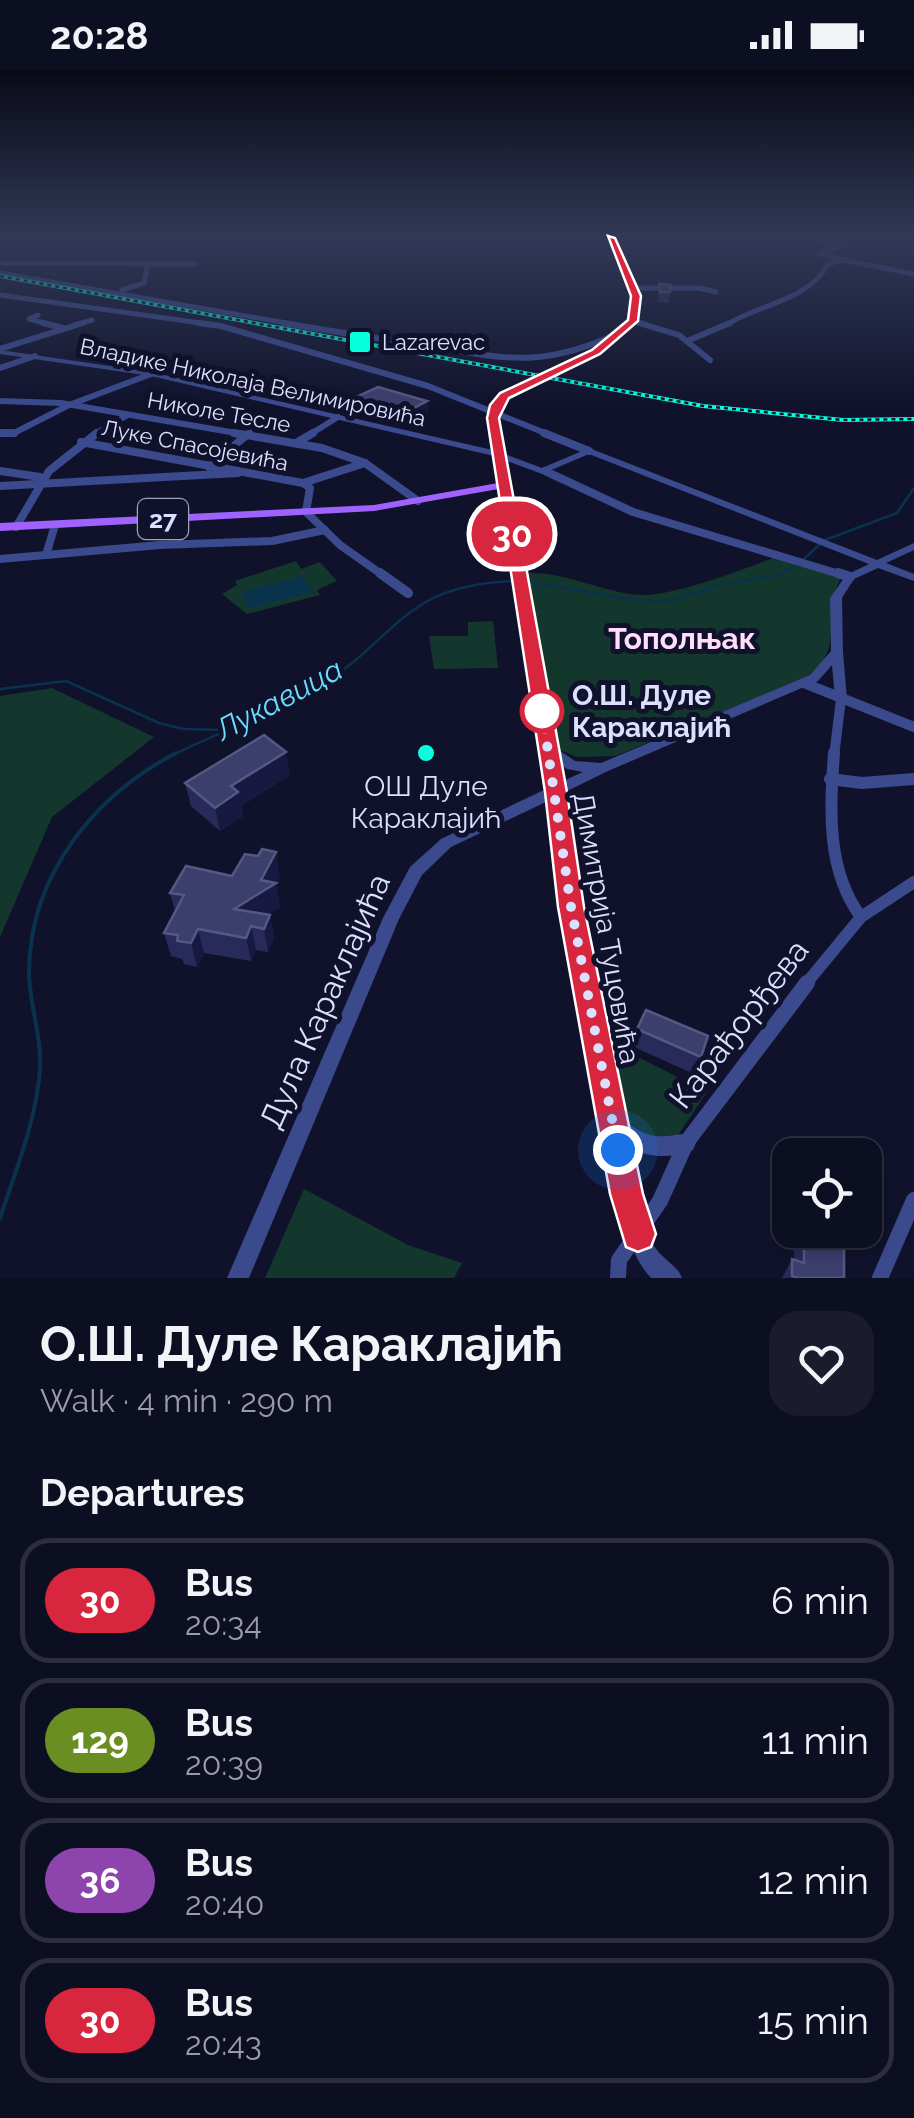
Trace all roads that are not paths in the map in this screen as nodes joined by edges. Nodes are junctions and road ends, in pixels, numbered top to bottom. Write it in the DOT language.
graph roads {
  1 [pos="130,294"];
  2 [pos="635,294"];
  3 [pos="792,294"];
  4 [pos="0,296"];
  5 [pos="38,315"];
  6 [pos="92,320"];
  7 [pos="633,321"];
  8 [pos="66,329"];
  9 [pos="624,330"];
  10 [pos="686,340"];
  11 [pos="0,350"];
  12 [pos="35,356"];
  13 [pos="710,360"];
  14 [pos="0,368"];
  15 [pos="151,374"];
  16 [pos="0,401"];
  17 [pos="69,405"];
  18 [pos="129,414"];
  19 [pos="338,417"];
  20 [pos="0,432"];
  21 [pos="248,434"];
  22 [pos="80,442"];
  23 [pos="295,444"];
  24 [pos="589,451"];
  25 [pos="498,454"];
  26 [pos="365,462"];
  27 [pos="526,465"];
  28 [pos="209,467"];
  29 [pos="500,470"];
  30 [pos="545,471"];
  31 [pos="0,472"];
  32 [pos="231,473"];
  33 [pos="38,481"];
  34 [pos="304,483"];
  35 [pos="0,486"];
  36 [pos="504,486"];
  37 [pos="418,502"];
  38 [pos="306,512"];
  39 [pos="55,525"];
  40 [pos="0,527"];
  41 [pos="16,527"];
  42 [pos="325,530"];
  43 [pos="914,546"];
  44 [pos="46,555"];
  45 [pos="893,556"];
  46 [pos="0,559"];
  47 [pos="878,562"];
  48 [pos="850,577"];
  49 [pos="914,577"];
  50 [pos="408,593"];
  51 [pos="837,652"];
  52 [pos="804,683"];
  53 [pos="841,699"];
  54 [pos="914,726"];
  55 [pos="548,749"];
  56 [pos="603,768"];
  57 [pos="914,778"];
  58 [pos="830,779"];
  59 [pos="556,792"];
  60 [pos="914,882"];
  61 [pos="862,917"];
  62 [pos="614,1122"];
  63 [pos="686,1143"];
  64 [pos="914,1200"];
  65 [pos="638,1234"];
  66 [pos="238,1278"];
  67 [pos="618,1278"];
  68 [pos="671,1278"];
  69 [pos="880,1278"];
  1 -- 9 [label="street"];
  2 -- 7 [label="main road"];
  3 -- 10 [label="street"];
  4 -- 24 [label="street"];
  5 -- 8 [label="street"];
  6 -- 8 [label="street"];
  7 -- 9 [label="main road, Димитрија Туцовића"];
  7 -- 10 [label="street"];
  8 -- 11 [label="street"];
  9 -- 25 [label="main road, Димитрија Туцовића, bridge"];
  10 -- 13 [label="street"];
  11 -- 12 [label="street, Владике Николаја Велимировића"];
  12 -- 14 [label="street"];
  12 -- 15 [label="street, Владике Николаја Велимировића"];
  15 -- 17 [label="street"];
  15 -- 19 [label="street, Владике Николаја Велимировића"];
  16 -- 17 [label="street, Николе Тесле"];
  17 -- 18 [label="street, Николе Тесле"];
  17 -- 20 [label="street"];
  18 -- 21 [label="street, Николе Тесле"];
  18 -- 22 [label="street"];
  19 -- 23 [label="street"];
  19 -- 25 [label="street, Владике Николаја Велимировића"];
  21 -- 23 [label="street, Николе Тесле"];
  21 -- 28 [label="street"];
  22 -- 28 [label="street, Луке Спасојевића"];
  22 -- 33 [label="street"];
  23 -- 26 [label="street, Николе Тесле"];
  24 -- 30 [label="street"];
  24 -- 47 [label="street"];
  25 -- 27 [label="street, Владике Николаја Велимировића"];
  25 -- 29 [label="main road, Димитрија Туцовића"];
  26 -- 34 [label="street, Луке Спасојевића"];
  26 -- 37 [label="street, Николе Тесле"];
  27 -- 29 [label="street"];
  27 -- 30 [label="street, Владике Николаја Велимировића"];
  28 -- 32 [label="street, Луке Спасојевића"];
  29 -- 36 [label="main road, Димитрија Туцовића"];
  30 -- 48 [label="street"];
  31 -- 33 [label="street"];
  32 -- 33 [label="street"];
  32 -- 34 [label="street, Луке Спасојевића"];
  33 -- 35 [label="street"];
  33 -- 41 [label="street"];
  34 -- 38 [label="street, Луке Спасојевића"];
  36 -- 37 [label="main road, 27"];
  36 -- 55 [label="street, Димитрија Туцовића"];
  37 -- 38 [label="main road, 27"];
  38 -- 39 [label="main road, 27"];
  38 -- 42 [label="street"];
  39 -- 41 [label="main road, 27"];
  39 -- 44 [label="street"];
  40 -- 41 [label="main road, 27"];
  42 -- 44 [label="street"];
  42 -- 50 [label="street"];
  43 -- 45 [label="street"];
  44 -- 46 [label="street"];
  45 -- 47 [label="street"];
  45 -- 49 [label="street"];
  47 -- 48 [label="street"];
  47 -- 49 [label="street"];
  48 -- 51 [label="street"];
  51 -- 52 [label="street"];
  51 -- 53 [label="street"];
  52 -- 53 [label="street"];
  52 -- 56 [label="street, Дула Караклајића"];
  53 -- 54 [label="street"];
  53 -- 58 [label="street"];
  55 -- 56 [label="street"];
  55 -- 59 [label="street, Димитрија Туцовића"];
  56 -- 59 [label="street, Дула Караклајића"];
  57 -- 58 [label="street"];
  58 -- 61 [label="street"];
  59 -- 62 [label="street, Димитрија Туцовића"];
  59 -- 66 [label="street, Дула Караклајића"];
  60 -- 61 [label="street, Карађорђева"];
  61 -- 63 [label="street, Карађорђева"];
  62 -- 63 [label="street"];
  62 -- 65 [label="street, Димитрија Туцовића"];
  63 -- 65 [label="street, Карађорђева"];
  64 -- 69 [label="street"];
  65 -- 67 [label="street, Карађорђева"];
  65 -- 68 [label="street"];
}
